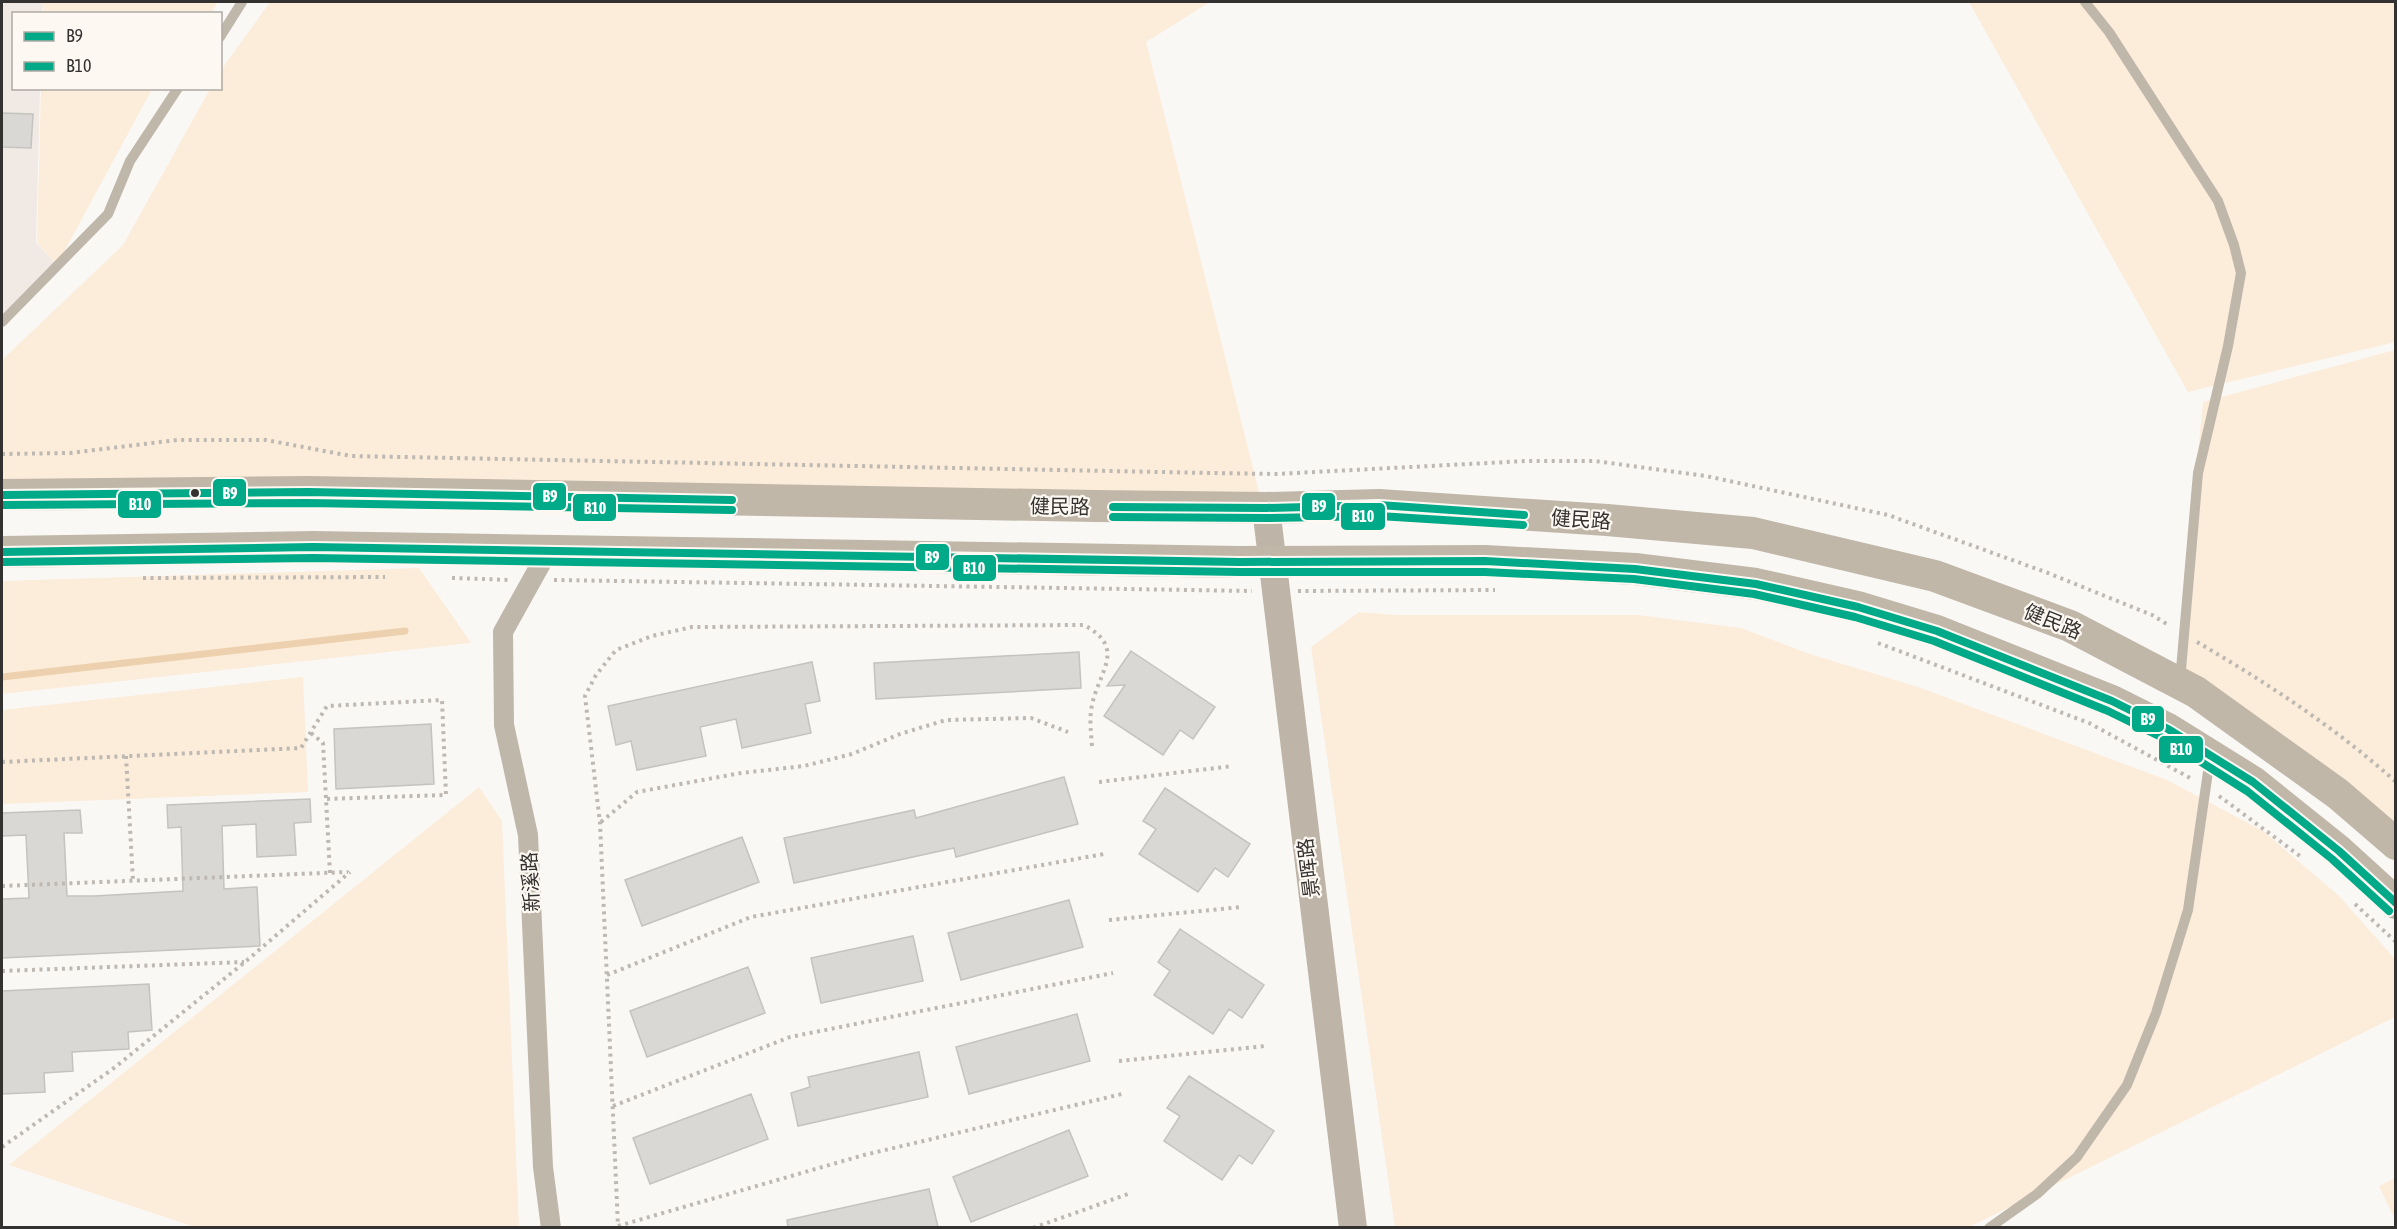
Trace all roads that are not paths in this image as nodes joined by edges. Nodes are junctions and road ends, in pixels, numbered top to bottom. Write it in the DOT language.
graph roads {
  1 [pos="242,2"];
  2 [pos="2085,2"];
  3 [pos="222,34"];
  4 [pos="177,90"];
  5 [pos="2,322"];
  6 [pos="2,495"];
  7 [pos="1266,508"];
  8 [pos="548,551"];
  9 [pos="2,552"];
  10 [pos="1274,577"];
  11 [pos="2180,684"];
  12 [pos="2210,755"];
  13 [pos="2396,844"];
  14 [pos="2396,903"];
  15 [pos="551,1227"];
  16 [pos="1353,1227"];
  17 [pos="1989,1227"];
  1 -- 3 [label="lane"];
  2 -- 11 [label="lane"];
  4 -- 5 [label="lane"];
  6 -- 7 [label="main road, 健民路"];
  7 -- 10 [label="street, 景晖路"];
  7 -- 11 [label="main road, 健民路"];
  8 -- 9 [label="main road"];
  8 -- 10 [label="main road"];
  8 -- 15 [label="street, 新溪路"];
  10 -- 12 [label="main road"];
  10 -- 16 [label="street, 景晖路"];
  11 -- 13 [label="main road, 健民路"];
  12 -- 14 [label="main road"];
  12 -- 17 [label="lane"];
}
